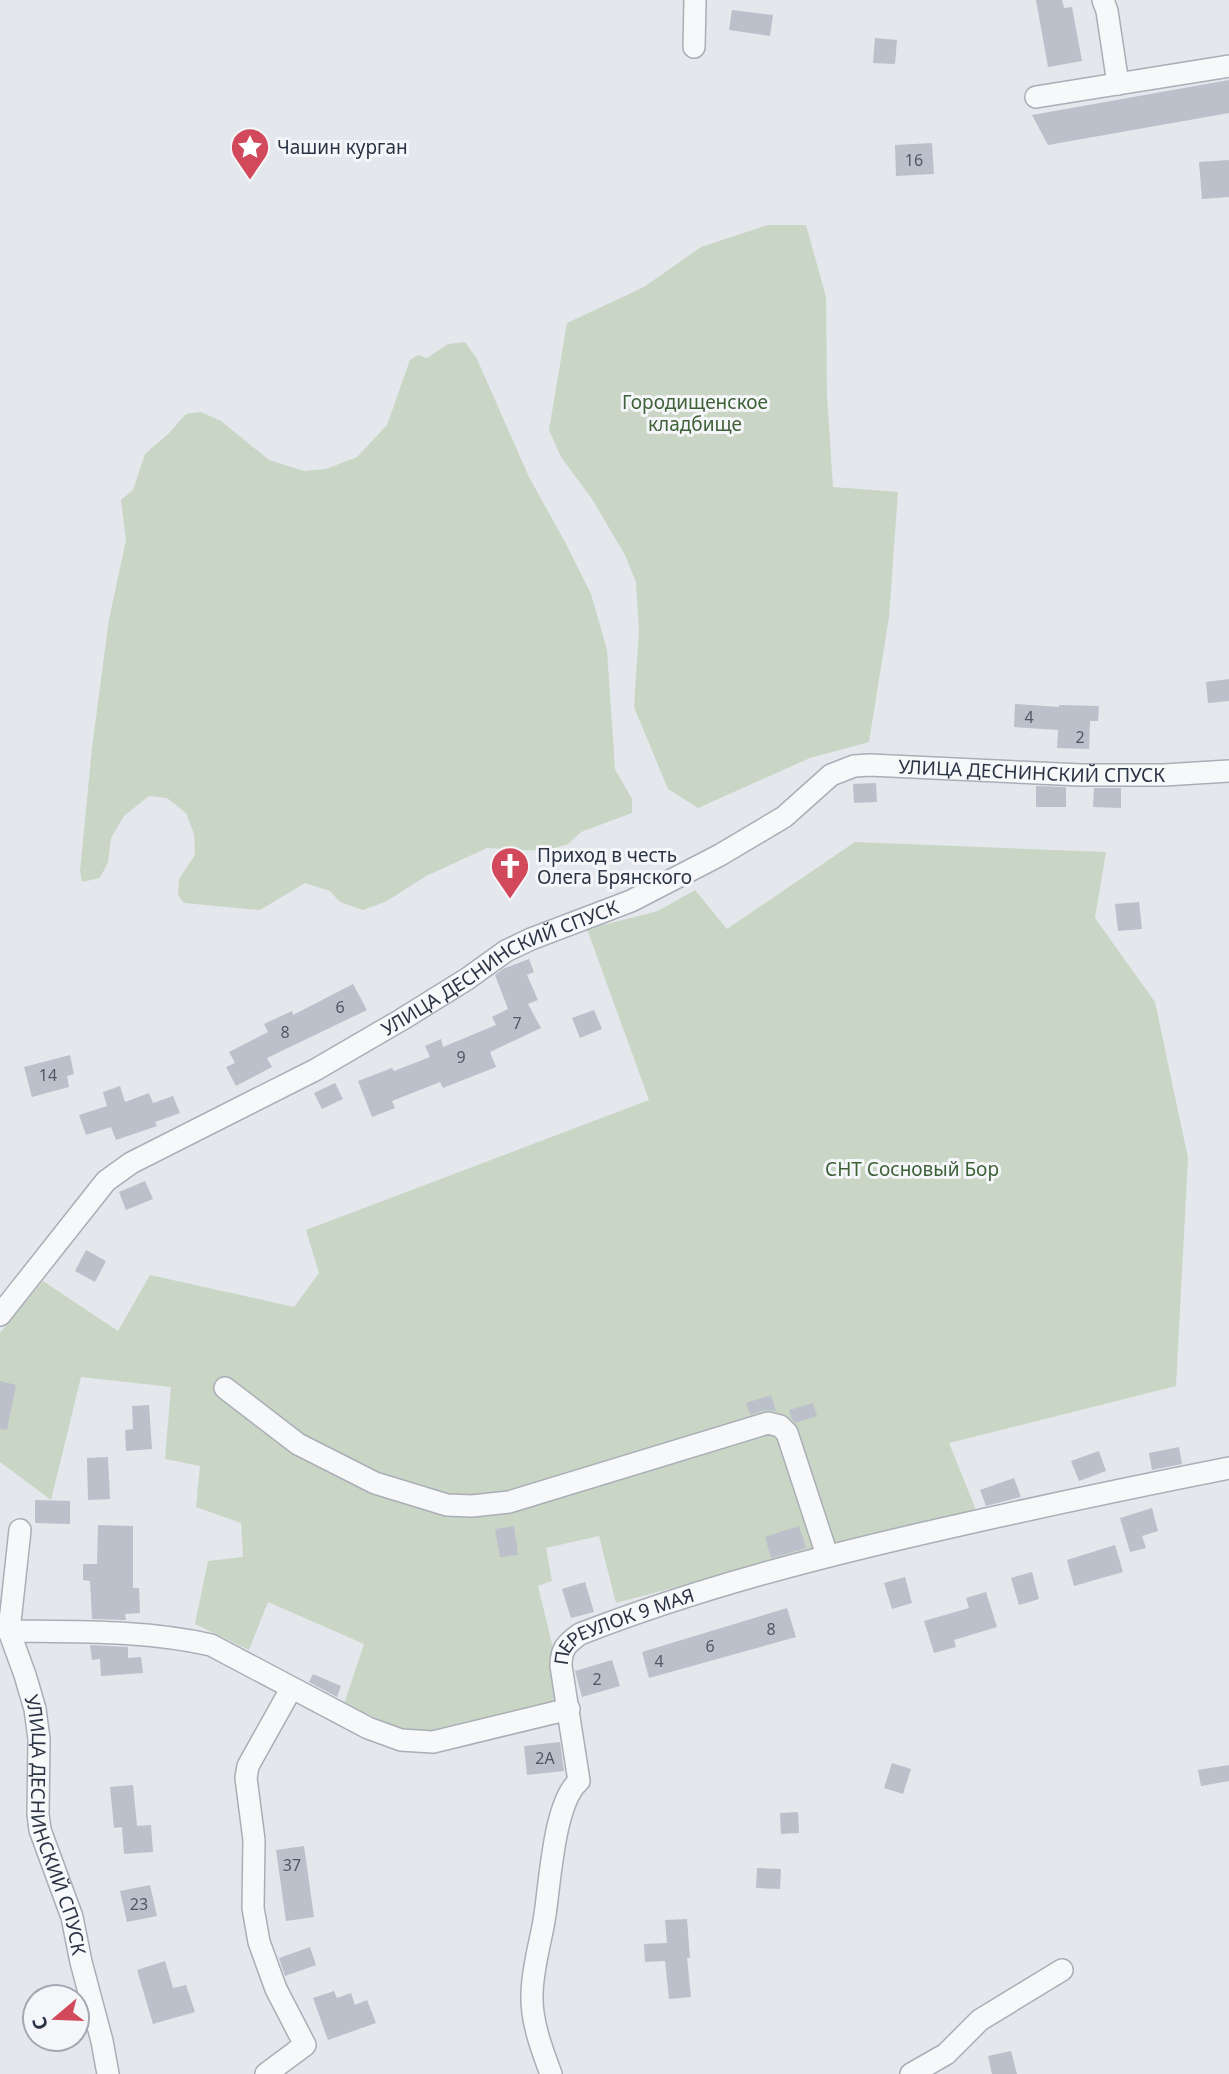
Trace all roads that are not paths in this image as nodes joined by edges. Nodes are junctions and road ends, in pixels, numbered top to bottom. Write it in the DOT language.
graph roads {
  1 [pos="695,0"];
  2 [pos="1103,0"];
  3 [pos="694,47"];
  4 [pos="1229,66"];
  5 [pos="1118,84"];
  6 [pos="1036,97"];
  7 [pos="1229,771"];
  8 [pos="0,1315"];
  9 [pos="225,1388"];
  10 [pos="1229,1468"];
  11 [pos="20,1530"];
  12 [pos="827,1555"];
  13 [pos="5,1627"];
  14 [pos="291,1689"];
  15 [pos="569,1709"];
  16 [pos="1062,1970"];
  17 [pos="108,2074"];
  18 [pos="267,2074"];
  19 [pos="551,2074"];
  20 [pos="911,2074"];
  1 -- 3 [label="street"];
  2 -- 5 [label="street"];
  4 -- 5 [label="street"];
  5 -- 6 [label="street"];
  7 -- 8 [label="street, УЛИЦА ДЕСНИНСКИЙ СПУСК"];
  9 -- 12 [label="street"];
  10 -- 12 [label="street, ПЕРЕУЛОК 9 МАЯ"];
  11 -- 13 [label="street"];
  12 -- 15 [label="street, ПЕРЕУЛОК 9 МАЯ"];
  13 -- 14 [label="street, ПЕРЕУЛОК 9 МАЯ"];
  13 -- 17 [label="street, УЛИЦА ДЕСНИНСКИЙ СПУСК"];
  14 -- 15 [label="street, ПЕРЕУЛОК 9 МАЯ"];
  14 -- 18 [label="street"];
  15 -- 19 [label="street"];
  16 -- 20 [label="street"];
}
